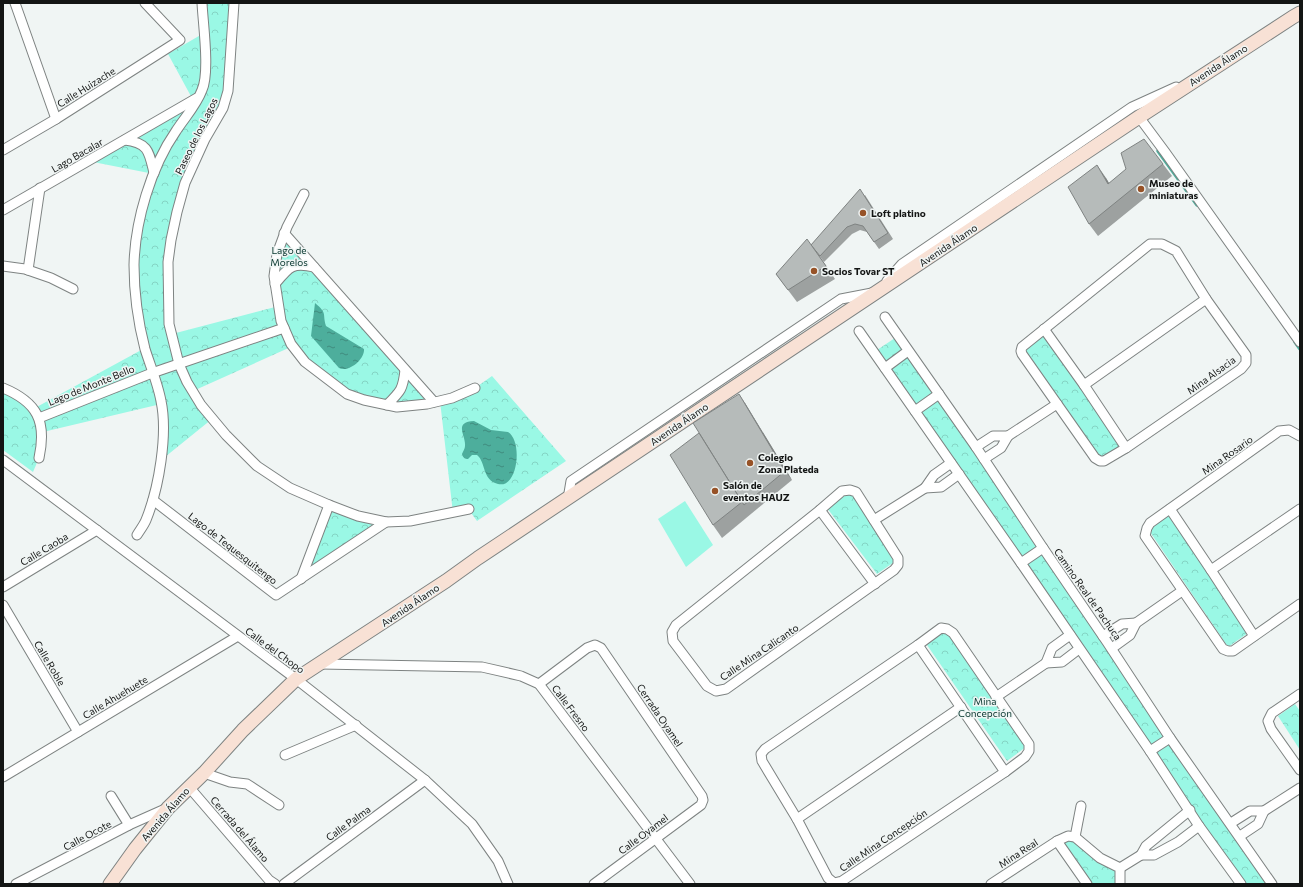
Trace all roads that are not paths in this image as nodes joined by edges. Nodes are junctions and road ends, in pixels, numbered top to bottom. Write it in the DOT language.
graph roads {
  1 [pos="15,3"];
  2 [pos="145,3"];
  3 [pos="202,3"];
  4 [pos="234,3"];
  5 [pos="1298,3"];
  6 [pos="1296,15"];
  7 [pos="1203,76"];
  8 [pos="198,98"];
  9 [pos="1139,118"];
  10 [pos="56,119"];
  11 [pos="125,140"];
  12 [pos="3,150"];
  13 [pos="154,174"];
  14 [pos="40,188"];
  15 [pos="304,194"];
  16 [pos="3,210"];
  17 [pos="284,233"];
  18 [pos="3,266"];
  19 [pos="314,267"];
  20 [pos="28,270"];
  21 [pos="276,284"];
  22 [pos="73,289"];
  23 [pos="878,291"];
  24 [pos="1206,300"];
  25 [pos="885,317"];
  26 [pos="284,328"];
  27 [pos="1044,329"];
  28 [pos="859,331"];
  29 [pos="1300,342"];
  30 [pos="908,351"];
  31 [pos="180,364"];
  32 [pos="885,368"];
  33 [pos="405,370"];
  34 [pos="152,373"];
  35 [pos="1084,385"];
  36 [pos="3,388"];
  37 [pos="475,388"];
  38 [pos="939,394"];
  39 [pos="434,402"];
  40 [pos="1057,404"];
  41 [pos="387,405"];
  42 [pos="915,411"];
  43 [pos="39,418"];
  44 [pos="1008,436"];
  45 [pos="1300,436"];
  46 [pos="976,447"];
  47 [pos="1126,448"];
  48 [pos="39,458"];
  49 [pos="984,459"];
  50 [pos="3,460"];
  51 [pos="951,463"];
  52 [pos="959,474"];
  53 [pos="925,488"];
  54 [pos="153,500"];
  55 [pos="329,505"];
  56 [pos="1170,509"];
  57 [pos="1300,509"];
  58 [pos="468,510"];
  59 [pos="820,510"];
  60 [pos="874,520"];
  61 [pos="386,522"];
  62 [pos="97,530"];
  63 [pos="137,535"];
  64 [pos="1042,548"];
  65 [pos="1021,563"];
  66 [pos="1211,570"];
  67 [pos="301,579"];
  68 [pos="875,584"];
  69 [pos="3,587"];
  70 [pos="1182,591"];
  71 [pos="1300,604"];
  72 [pos="3,605"];
  73 [pos="1136,623"];
  74 [pos="1070,635"];
  75 [pos="238,636"];
  76 [pos="1104,636"];
  77 [pos="1254,636"];
  78 [pos="918,645"];
  79 [pos="1112,648"];
  80 [pos="1079,649"];
  81 [pos="1046,663"];
  82 [pos="320,664"];
  83 [pos="296,679"];
  84 [pos="538,684"];
  85 [pos="996,697"];
  86 [pos="1298,699"];
  87 [pos="961,707"];
  88 [pos="356,725"];
  89 [pos="78,732"];
  90 [pos="1170,738"];
  91 [pos="1150,751"];
  92 [pos="285,755"];
  93 [pos="1300,770"];
  94 [pos="1005,772"];
  95 [pos="204,773"];
  96 [pos="3,777"];
  97 [pos="425,780"];
  98 [pos="189,787"];
  99 [pos="1300,788"];
  100 [pos="111,796"];
  101 [pos="703,800"];
  102 [pos="279,805"];
  103 [pos="1081,806"];
  104 [pos="168,808"];
  105 [pos="1190,810"];
  106 [pos="1264,810"];
  107 [pos="797,819"];
  108 [pos="1230,823"];
  109 [pos="129,825"];
  110 [pos="1199,826"];
  111 [pos="1240,836"];
  112 [pos="1076,837"];
  113 [pos="657,838"];
  114 [pos="1057,841"];
  115 [pos="1141,855"];
  116 [pos="1120,868"];
  117 [pos="16,884"];
  118 [pos="110,884"];
  119 [pos="275,884"];
  120 [pos="284,884"];
  121 [pos="508,884"];
  122 [pos="594,884"];
  123 [pos="690,884"];
  124 [pos="991,884"];
  125 [pos="1087,884"];
  126 [pos="1120,884"];
  127 [pos="1241,884"];
  128 [pos="1272,884"];
  1 -- 10 [label="street"];
  2 -- 10 [label="street, Calle Huizache"];
  3 -- 8 [label="street, Paseo de los Lagos"];
  4 -- 31 [label="street, Paseo de los Lagos"];
  5 -- 6 [label="street, Avenida Álamo"];
  6 -- 7 [label="street, Avenida Álamo"];
  7 -- 9 [label="street, Avenida Álamo"];
  7 -- 23 [label="street"];
  8 -- 11 [label="street, Lago Bacalar"];
  8 -- 13 [label="street, Paseo de los Lagos"];
  9 -- 23 [label="street, Avenida Álamo"];
  9 -- 29 [label="street"];
  10 -- 12 [label="street, Calle Huizache"];
  11 -- 13 [label="street"];
  11 -- 14 [label="street, Lago Bacalar"];
  13 -- 34 [label="street, Paseo de los Lagos"];
  14 -- 16 [label="street, Lago Bacalar"];
  14 -- 20 [label="street"];
  15 -- 17 [label="street"];
  17 -- 19 [label="street"];
  17 -- 21 [label="street"];
  18 -- 20 [label="street"];
  19 -- 21 [label="street"];
  19 -- 33 [label="street"];
  20 -- 22 [label="street"];
  21 -- 26 [label="street"];
  23 -- 82 [label="street, Avenida Álamo"];
  24 -- 27 [label="street, Mina Alsacia"];
  24 -- 35 [label="street"];
  24 -- 47 [label="street, Mina Alsacia"];
  25 -- 30 [label="street, Camino Real de Pachuca"];
  26 -- 31 [label="street"];
  26 -- 41 [label="street"];
  27 -- 35 [label="street"];
  27 -- 40 [label="street, Mina Alsacia"];
  28 -- 32 [label="street"];
  30 -- 32 [label="street"];
  30 -- 38 [label="street, Camino Real de Pachuca"];
  31 -- 34 [label="street"];
  31 -- 55 [label="street"];
  32 -- 42 [label="street"];
  33 -- 39 [label="street"];
  33 -- 41 [label="street"];
  34 -- 43 [label="street, Lago de Monte Bello"];
  34 -- 54 [label="street"];
  35 -- 47 [label="street"];
  36 -- 43 [label="street"];
  37 -- 39 [label="street"];
  38 -- 42 [label="street"];
  38 -- 46 [label="street, Camino Real de Pachuca"];
  39 -- 41 [label="street"];
  40 -- 44 [label="street"];
  40 -- 47 [label="street, Mina Alsacia"];
  42 -- 51 [label="street"];
  43 -- 48 [label="street"];
  44 -- 46 [label="street"];
  44 -- 49 [label="street"];
  45 -- 56 [label="street, Mina Rosario"];
  46 -- 49 [label="street, Camino Real de Pachuca"];
  49 -- 64 [label="street, Camino Real de Pachuca"];
  50 -- 62 [label="street, Calle del Chopo"];
  51 -- 52 [label="street"];
  51 -- 53 [label="street"];
  52 -- 53 [label="street"];
  52 -- 65 [label="street"];
  53 -- 60 [label="street"];
  54 -- 63 [label="street"];
  54 -- 67 [label="street, Lago de Tequesquitengo"];
  55 -- 61 [label="street"];
  55 -- 67 [label="street"];
  56 -- 66 [label="street"];
  56 -- 70 [label="street, Mina Rosario"];
  57 -- 66 [label="street"];
  58 -- 61 [label="street"];
  59 -- 60 [label="street, Calle Mina Calicanto"];
  59 -- 68 [label="street"];
  59 -- 68 [label="street, Calle Mina Calicanto"];
  60 -- 68 [label="street, Calle Mina Calicanto"];
  61 -- 67 [label="street, Lago de Tequesquitengo"];
  62 -- 69 [label="street, Calle Caoba"];
  62 -- 75 [label="street, Calle del Chopo"];
  64 -- 65 [label="street"];
  64 -- 76 [label="street, Camino Real de Pachuca"];
  65 -- 74 [label="street"];
  66 -- 77 [label="street"];
  70 -- 73 [label="street"];
  70 -- 77 [label="street, Mina Rosario"];
  71 -- 77 [label="street, Mina Rosario"];
  72 -- 89 [label="street, Calle Roble"];
  73 -- 76 [label="street"];
  73 -- 79 [label="street"];
  74 -- 80 [label="street"];
  74 -- 81 [label="street"];
  75 -- 83 [label="street, Calle del Chopo"];
  75 -- 89 [label="street, Calle Ahuehuete"];
  76 -- 79 [label="street, Camino Real de Pachuca"];
  78 -- 85 [label="street, Calle Mina Concepción"];
  78 -- 87 [label="street"];
  78 -- 107 [label="street, Calle Mina Concepción"];
  79 -- 90 [label="street, Camino Real de Pachuca"];
  80 -- 81 [label="street"];
  80 -- 91 [label="street"];
  81 -- 85 [label="street"];
  82 -- 83 [label="street, Avenida Álamo"];
  82 -- 84 [label="street, Calle Fresno"];
  83 -- 88 [label="street, Calle del Chopo"];
  83 -- 95 [label="street, Avenida Álamo"];
  84 -- 101 [label="street, Cerrada Oyamel"];
  84 -- 113 [label="street, Calle Fresno"];
  85 -- 94 [label="street, Calle Mina Concepción"];
  86 -- 93 [label="street"];
  87 -- 94 [label="street"];
  87 -- 107 [label="street"];
  88 -- 92 [label="street"];
  88 -- 97 [label="street, Calle del Chopo"];
  89 -- 96 [label="street, Calle Ahuehuete"];
  90 -- 91 [label="street"];
  90 -- 108 [label="street, Camino Real de Pachuca"];
  91 -- 105 [label="street"];
  94 -- 107 [label="street, Calle Mina Concepción"];
  95 -- 98 [label="street, Avenida Álamo"];
  95 -- 102 [label="street"];
  97 -- 120 [label="street, Calle Palma"];
  97 -- 121 [label="street, Calle del Chopo"];
  98 -- 104 [label="street, Avenida Álamo"];
  98 -- 119 [label="street, Cerrada del Álamo"];
  99 -- 106 [label="street"];
  100 -- 109 [label="street"];
  101 -- 113 [label="street, Calle Oyamel"];
  103 -- 112 [label="street"];
  104 -- 109 [label="street, Calle Ocote"];
  104 -- 118 [label="street, Avenida Álamo"];
  105 -- 110 [label="street"];
  105 -- 115 [label="street"];
  106 -- 108 [label="street"];
  106 -- 111 [label="street"];
  108 -- 111 [label="street, Camino Real de Pachuca"];
  109 -- 117 [label="street, Calle Ocote"];
  110 -- 115 [label="street"];
  110 -- 127 [label="street"];
  111 -- 128 [label="street, Camino Real de Pachuca"];
  112 -- 114 [label="street, Mina Real"];
  112 -- 116 [label="street"];
  113 -- 122 [label="street, Calle Oyamel"];
  113 -- 123 [label="street, Calle Fresno"];
  114 -- 124 [label="street, Mina Real"];
  114 -- 125 [label="street"];
  115 -- 116 [label="street"];
  116 -- 126 [label="street"];
}
